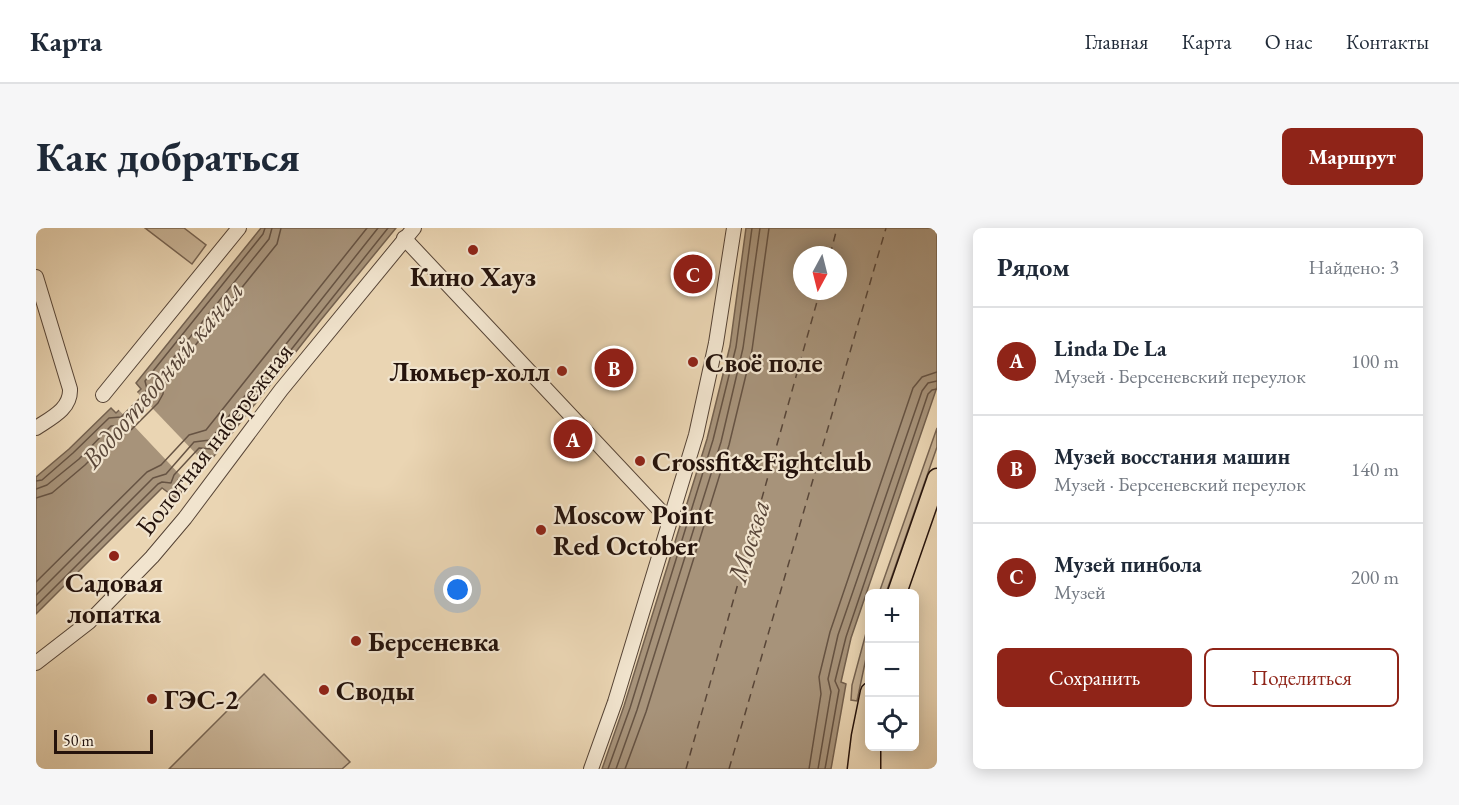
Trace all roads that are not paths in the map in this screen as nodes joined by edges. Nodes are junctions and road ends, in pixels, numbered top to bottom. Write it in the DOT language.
graph roads {
  1 [pos="239,228"];
  2 [pos="414,228"];
  3 [pos="734,228"];
  4 [pos="404,238"];
  5 [pos="36,277"];
  6 [pos="103,395"];
  7 [pos="36,428"];
  8 [pos="937,478"];
  9 [pos="670,521"];
  10 [pos="899,589"];
  11 [pos="36,663"];
  12 [pos="869,697"];
  13 [pos="870,751"];
  14 [pos="591,769"];
  15 [pos="857,769"];
  16 [pos="871,769"];
  1 -- 6 [label="street"];
  2 -- 4 [label="street, Болотная набережная"];
  3 -- 9 [label="street"];
  4 -- 9 [label="street"];
  4 -- 11 [label="street, Болотная набережная"];
  5 -- 7 [label="street"];
  8 -- 10 [label="main road"];
  9 -- 14 [label="street"];
  12 -- 15 [label="main road"];
  13 -- 16 [label="main road"];
}
